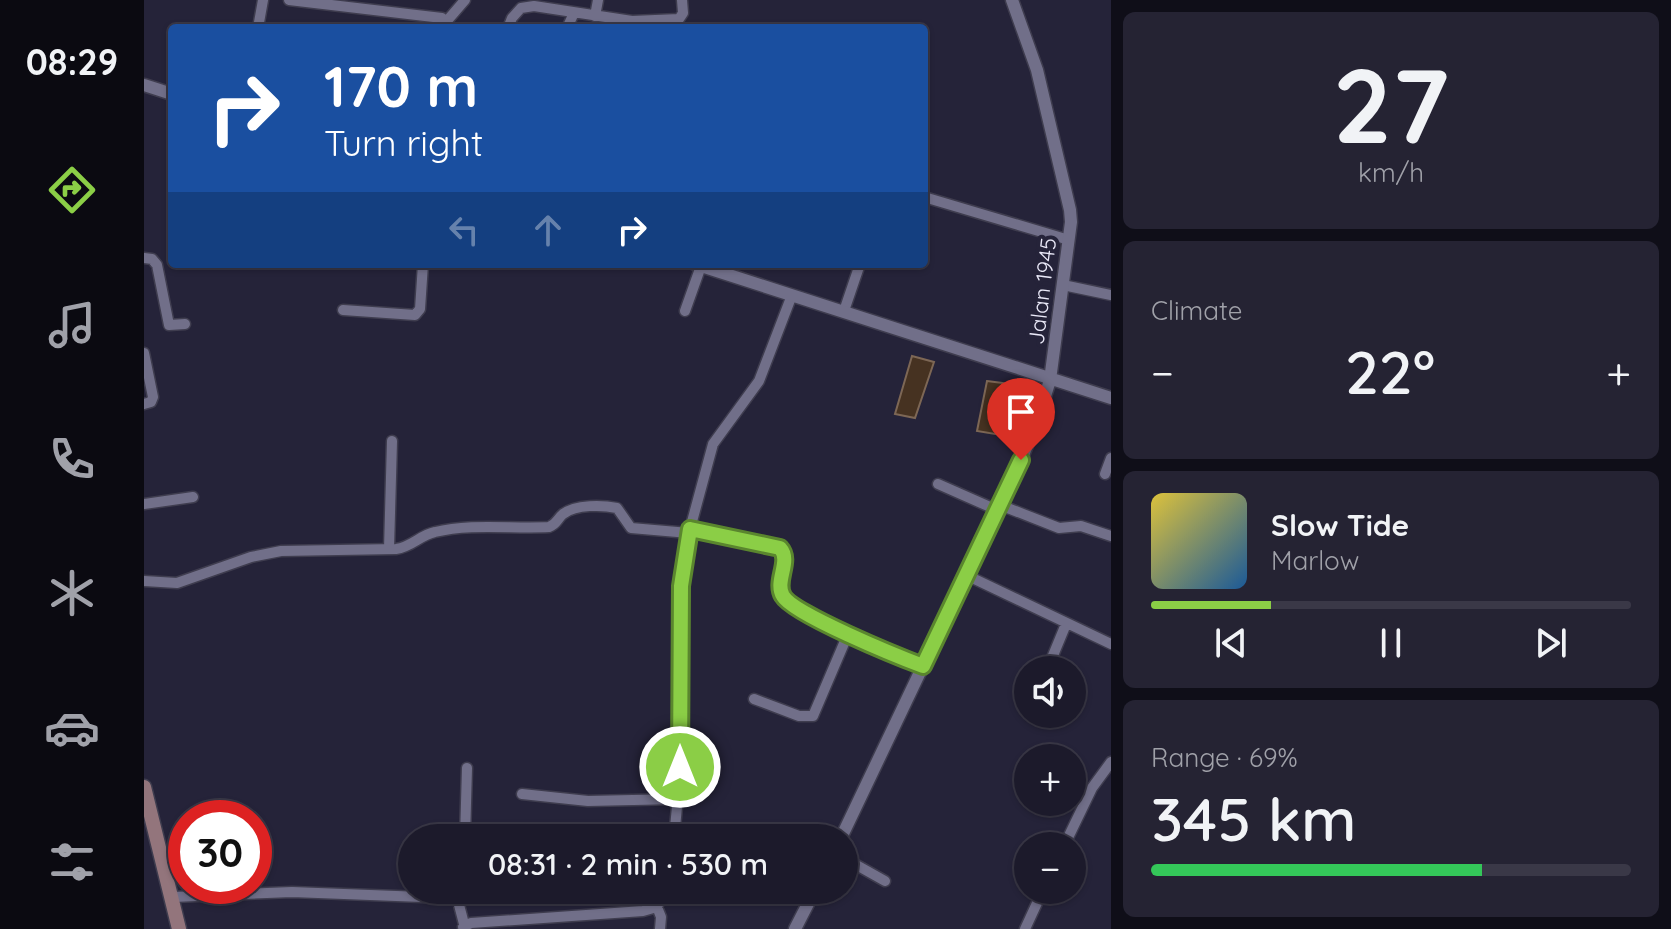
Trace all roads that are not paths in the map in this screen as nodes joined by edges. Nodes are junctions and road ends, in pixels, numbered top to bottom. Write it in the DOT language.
graph roads {
  1 [pos="263,0"];
  2 [pos="289,0"];
  3 [pos="401,0"];
  4 [pos="465,0"];
  5 [pos="598,0"];
  6 [pos="682,0"];
  7 [pos="1012,0"];
  8 [pos="574,13"];
  9 [pos="400,15"];
  10 [pos="595,16"];
  11 [pos="259,24"];
  12 [pos="445,24"];
  13 [pos="447,24"];
  14 [pos="510,24"];
  15 [pos="569,24"];
  16 [pos="628,24"];
  17 [pos="640,24"];
  18 [pos="144,85"];
  19 [pos="168,93"];
  20 [pos="928,198"];
  21 [pos="1069,240"];
  22 [pos="144,258"];
  23 [pos="423,268"];
  24 [pos="697,268"];
  25 [pos="707,268"];
  26 [pos="859,268"];
  27 [pos="1063,285"];
  28 [pos="792,295"];
  29 [pos="1111,295"];
  30 [pos="343,310"];
  31 [pos="685,311"];
  32 [pos="844,311"];
  33 [pos="185,324"];
  34 [pos="144,353"];
  35 [pos="1050,380"];
  36 [pos="1111,398"];
  37 [pos="144,404"];
  38 [pos="392,441"];
  39 [pos="1111,458"];
  40 [pos="1105,474"];
  41 [pos="938,484"];
  42 [pos="193,497"];
  43 [pos="144,504"];
  44 [pos="998,507"];
  45 [pos="689,531"];
  46 [pos="1111,536"];
  47 [pos="389,549"];
  48 [pos="966,575"];
  49 [pos="144,581"];
  50 [pos="1066,624"];
  51 [pos="848,634"];
  52 [pos="1111,644"];
  53 [pos="1053,656"];
  54 [pos="923,666"];
  55 [pos="754,699"];
  56 [pos="1111,762"];
  57 [pos="467,768"];
  58 [pos="144,787"];
  59 [pos="522,794"];
  60 [pos="678,799"];
  61 [pos="465,824"];
  62 [pos="675,824"];
  63 [pos="848,824"];
  64 [pos="1071,832"];
  65 [pos="858,866"];
  66 [pos="168,878"];
  67 [pos="885,881"];
  68 [pos="272,893"];
  69 [pos="398,896"];
  70 [pos="174,904"];
  71 [pos="459,904"];
  72 [pos="658,904"];
  73 [pos="808,904"];
  74 [pos="1037,904"];
  75 [pos="657,907"];
  76 [pos="463,927"];
  77 [pos="179,929"];
  78 [pos="660,929"];
  79 [pos="795,929"];
  80 [pos="1025,929"];
  1 -- 11 [label="street"];
  2 -- 9 [label="street"];
  3 -- 9 [label="street"];
  4 -- 13 [label="street"];
  5 -- 10 [label="street"];
  6 -- 17 [label="street"];
  7 -- 21 [label="street, Jalan 1945"];
  8 -- 10 [label="street"];
  8 -- 14 [label="street"];
  8 -- 15 [label="street"];
  9 -- 12 [label="street"];
  10 -- 16 [label="street"];
  18 -- 19 [label="street"];
  20 -- 21 [label="street"];
  21 -- 27 [label="street, Jalan 1945"];
  22 -- 33 [label="street"];
  23 -- 30 [label="street"];
  24 -- 31 [label="street"];
  25 -- 28 [label="street"];
  26 -- 32 [label="street"];
  27 -- 29 [label="street"];
  27 -- 35 [label="street, Jalan 1945"];
  28 -- 32 [label="street"];
  28 -- 45 [label="street"];
  32 -- 35 [label="street"];
  34 -- 37 [label="street"];
  35 -- 36 [label="street"];
  35 -- 44 [label="street, Jalan 1945"];
  38 -- 47 [label="street"];
  39 -- 40 [label="street"];
  41 -- 44 [label="street"];
  42 -- 43 [label="street"];
  44 -- 46 [label="street"];
  44 -- 48 [label="street, Jalan 1945"];
  45 -- 47 [label="street"];
  45 -- 51 [label="street"];
  45 -- 60 [label="street"];
  47 -- 49 [label="street"];
  48 -- 50 [label="street"];
  48 -- 54 [label="street, Jalan 1945"];
  50 -- 52 [label="street"];
  50 -- 53 [label="street"];
  51 -- 54 [label="street"];
  51 -- 55 [label="street"];
  54 -- 63 [label="street, Jalan 1945"];
  56 -- 64 [label="street"];
  57 -- 61 [label="street"];
  58 -- 66 [label="main road"];
  59 -- 60 [label="street"];
  60 -- 62 [label="street"];
  65 -- 67 [label="street"];
  68 -- 69 [label="street"];
  70 -- 77 [label="main road"];
  71 -- 76 [label="street"];
  72 -- 75 [label="street"];
  73 -- 79 [label="street"];
  74 -- 80 [label="street"];
  75 -- 76 [label="street"];
  75 -- 78 [label="street"];
}
